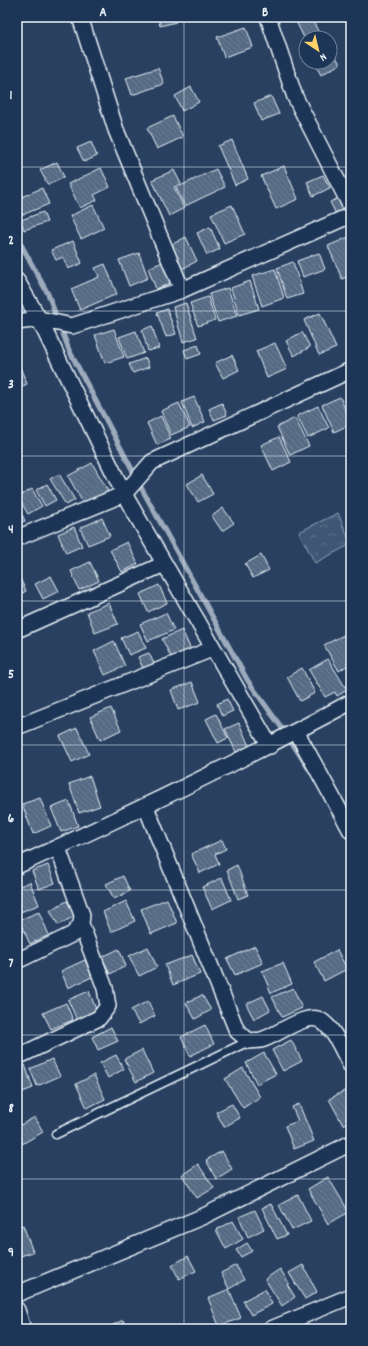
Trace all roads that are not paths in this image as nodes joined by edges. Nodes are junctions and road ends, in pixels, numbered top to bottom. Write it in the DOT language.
graph roads {
  1 [pos="80,17"];
  2 [pos="268,17"];
  3 [pos="351,207"];
  4 [pos="351,215"];
  5 [pos="17,281"];
  6 [pos="182,290"];
  7 [pos="39,319"];
  8 [pos="17,322"];
  9 [pos="351,370"];
  10 [pos="124,494"];
  11 [pos="17,538"];
  12 [pos="164,564"];
  13 [pos="17,630"];
  14 [pos="212,649"];
  15 [pos="351,702"];
  16 [pos="17,727"];
  17 [pos="296,731"];
  18 [pos="270,746"];
  19 [pos="146,807"];
  20 [pos="351,831"];
  21 [pos="58,848"];
  22 [pos="17,866"];
  23 [pos="81,924"];
  24 [pos="17,961"];
  25 [pos="249,1041"];
  26 [pos="17,1057"];
  27 [pos="351,1066"];
  28 [pos="56,1134"];
  29 [pos="351,1143"];
  30 [pos="17,1294"];
  31 [pos="351,1296"];
  32 [pos="17,1310"];
  33 [pos="280,1327"];
  34 [pos="23,1329"];
  1 -- 6 [label="street"];
  2 -- 3 [label="street"];
  4 -- 6 [label="street"];
  5 -- 7 [label="street"];
  6 -- 7 [label="street"];
  7 -- 8 [label="street"];
  7 -- 10 [label="street"];
  9 -- 10 [label="street"];
  10 -- 11 [label="street"];
  10 -- 12 [label="street"];
  12 -- 13 [label="street"];
  12 -- 14 [label="street"];
  14 -- 16 [label="street"];
  14 -- 18 [label="street"];
  15 -- 17 [label="street"];
  17 -- 18 [label="street"];
  17 -- 20 [label="street"];
  18 -- 19 [label="street"];
  19 -- 21 [label="street"];
  19 -- 25 [label="street"];
  21 -- 22 [label="street"];
  21 -- 23 [label="street"];
  23 -- 24 [label="street"];
  23 -- 26 [label="street"];
  25 -- 27 [label="street"];
  25 -- 28 [label="lane"];
  29 -- 30 [label="street"];
  31 -- 33 [label="street"];
  32 -- 34 [label="street"];
}
